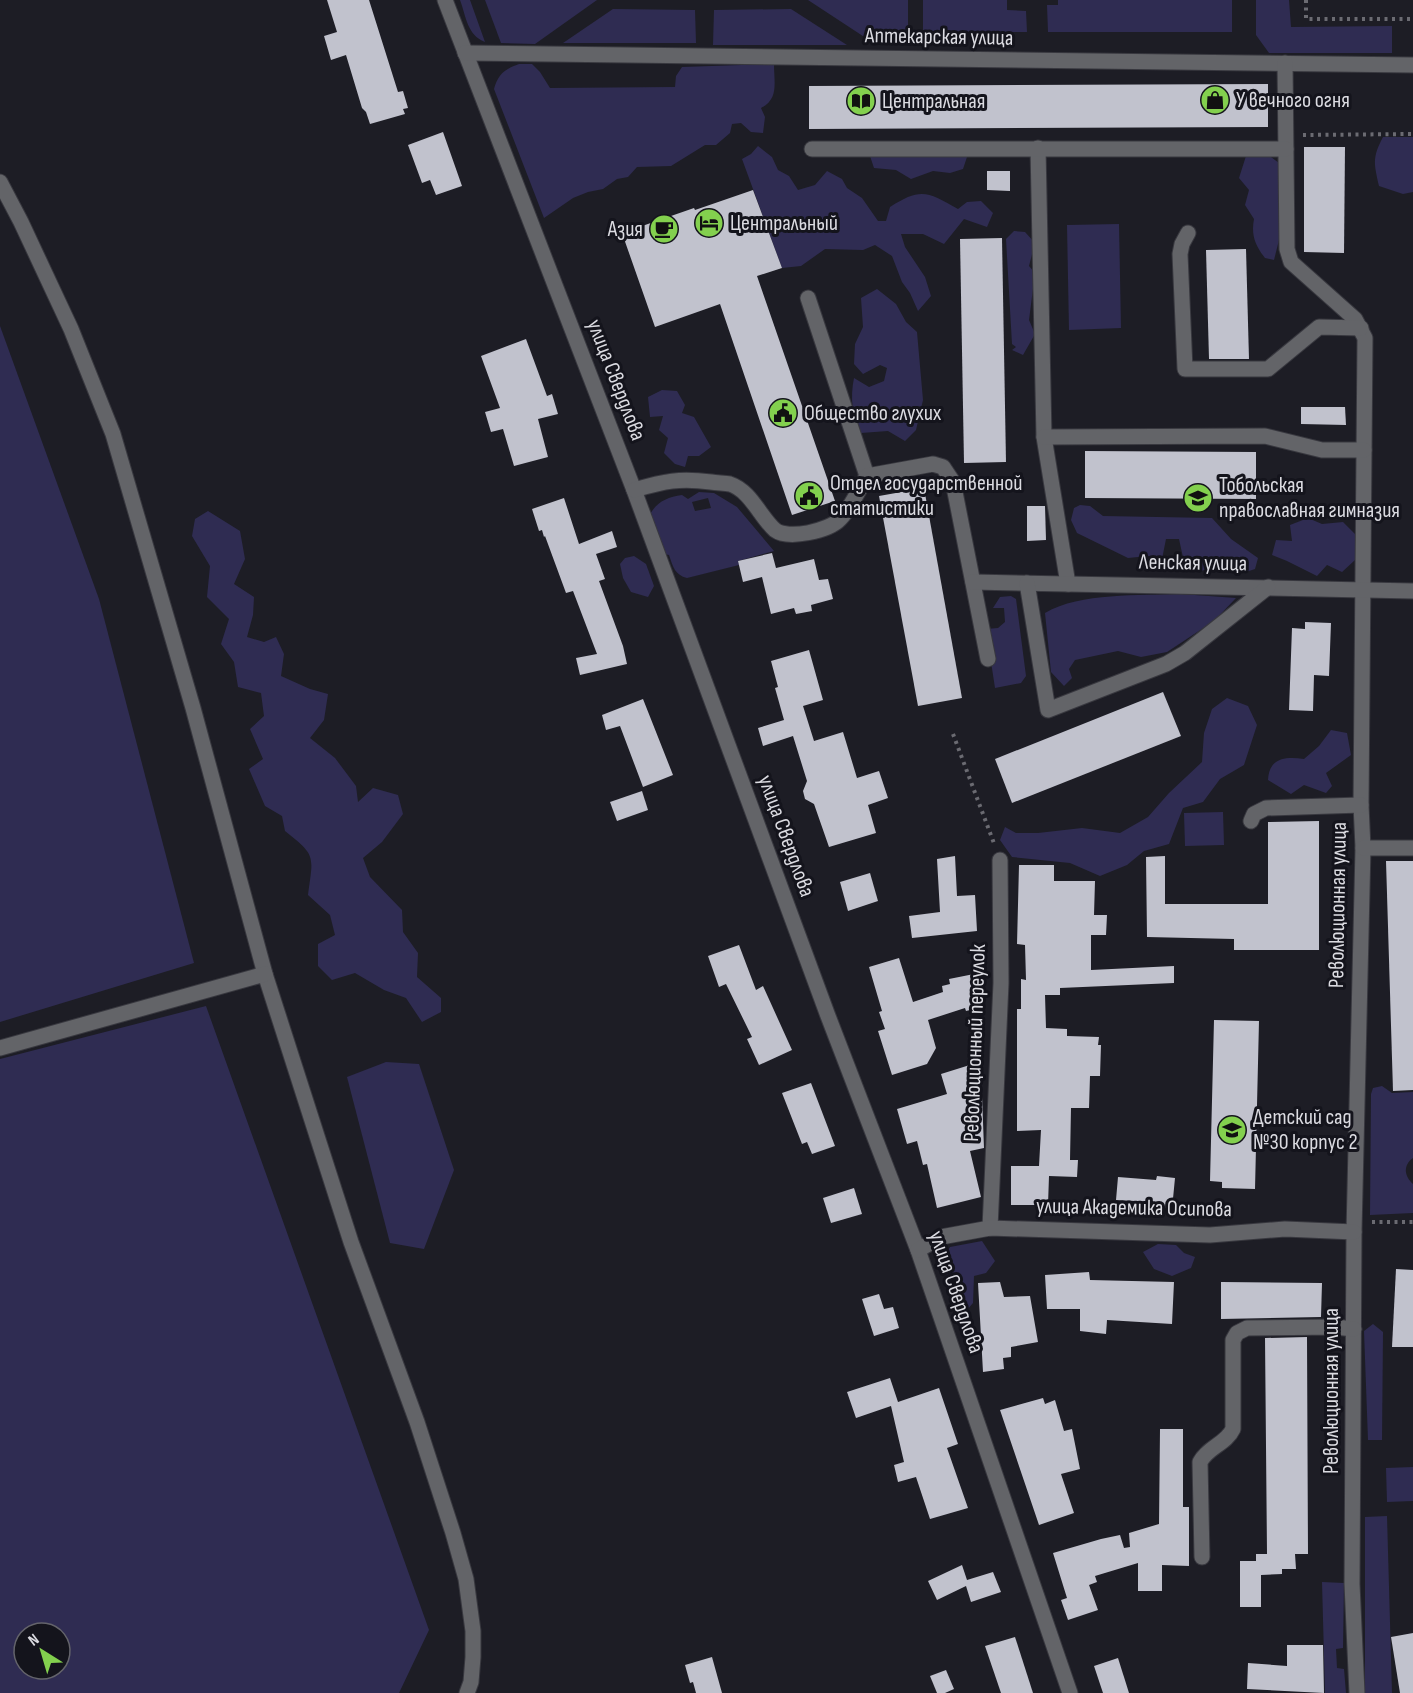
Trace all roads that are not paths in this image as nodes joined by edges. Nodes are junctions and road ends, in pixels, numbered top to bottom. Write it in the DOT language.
graph roads {
  1 [pos="445,0"];
  2 [pos="465,53"];
  3 [pos="1285,63"];
  4 [pos="1413,65"];
  5 [pos="1286,142"];
  6 [pos="1038,148"];
  7 [pos="812,149"];
  8 [pos="0,182"];
  9 [pos="1188,233"];
  10 [pos="807,298"];
  11 [pos="1361,328"];
  12 [pos="1044,437"];
  13 [pos="1364,450"];
  14 [pos="867,476"];
  15 [pos="634,490"];
  16 [pos="973,582"];
  17 [pos="1027,583"];
  18 [pos="1068,584"];
  19 [pos="1268,587"];
  20 [pos="1364,589"];
  21 [pos="1413,591"];
  22 [pos="988,660"];
  23 [pos="1361,805"];
  24 [pos="1251,822"];
  25 [pos="1363,848"];
  26 [pos="1413,848"];
  27 [pos="1000,860"];
  28 [pos="265,974"];
  29 [pos="0,1048"];
  30 [pos="1354,1227"];
  31 [pos="990,1228"];
  32 [pos="918,1250"];
  33 [pos="1354,1329"];
  34 [pos="1202,1557"];
  35 [pos="468,1693"];
  36 [pos="1070,1693"];
  37 [pos="1357,1693"];
  1 -- 2 [label="street, улица Свердлова"];
  2 -- 3 [label="street, Аптекарская улица"];
  2 -- 15 [label="street, улица Свердлова"];
  3 -- 4 [label="street, Аптекарская улица"];
  3 -- 5 [label="street"];
  5 -- 6 [label="street"];
  5 -- 11 [label="street"];
  6 -- 7 [label="street"];
  6 -- 12 [label="street"];
  8 -- 28 [label="street"];
  9 -- 11 [label="street"];
  10 -- 14 [label="street"];
  11 -- 13 [label="street, Революционная улица"];
  12 -- 13 [label="street"];
  12 -- 18 [label="street"];
  13 -- 20 [label="street, Революционная улица"];
  14 -- 15 [label="street"];
  14 -- 16 [label="street"];
  15 -- 32 [label="street, улица Свердлова"];
  16 -- 17 [label="street, Ленская улица"];
  16 -- 22 [label="street"];
  17 -- 18 [label="street, Ленская улица"];
  17 -- 19 [label="street"];
  18 -- 19 [label="street, Ленская улица"];
  19 -- 20 [label="street, Ленская улица"];
  20 -- 21 [label="street, Ленская улица"];
  20 -- 23 [label="street, Революционная улица"];
  23 -- 24 [label="street"];
  23 -- 25 [label="street, Революционная улица"];
  25 -- 26 [label="street"];
  25 -- 30 [label="street, Революционная улица"];
  27 -- 31 [label="street, Революционный переулок"];
  28 -- 29 [label="street"];
  28 -- 35 [label="street"];
  30 -- 31 [label="street, улица Академика Осипова"];
  30 -- 33 [label="street, Революционная улица"];
  31 -- 32 [label="street, улица Академика Осипова"];
  32 -- 36 [label="street, улица Свердлова"];
  33 -- 34 [label="street"];
  33 -- 37 [label="street, Революционная улица"];
}
